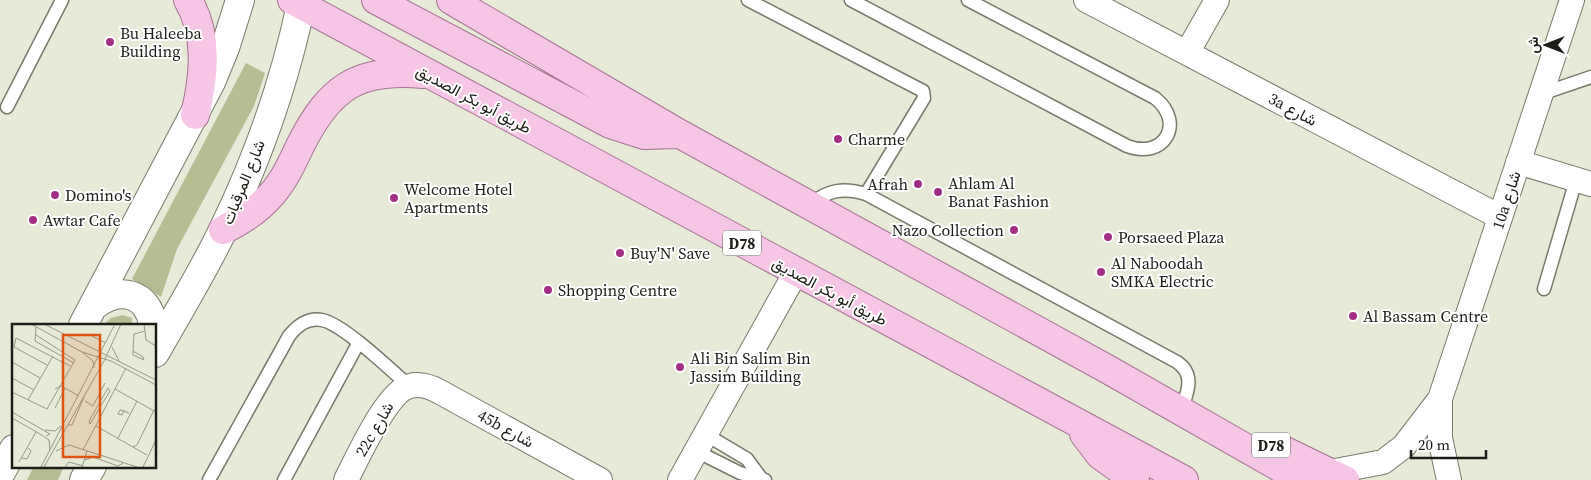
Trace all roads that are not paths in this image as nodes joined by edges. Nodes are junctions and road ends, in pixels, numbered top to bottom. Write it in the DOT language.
graph roads {
  1 [pos="62,0"];
  2 [pos="188,0"];
  3 [pos="240,0"];
  4 [pos="376,0"];
  5 [pos="451,0"];
  6 [pos="748,0"];
  7 [pos="851,0"];
  8 [pos="968,0"];
  9 [pos="1086,0"];
  10 [pos="1217,0"];
  11 [pos="1572,0"];
  12 [pos="298,1"];
  13 [pos="1187,53"];
  14 [pos="428,75"];
  15 [pos="1591,76"];
  16 [pos="1541,94"];
  17 [pos="7,107"];
  18 [pos="195,115"];
  19 [pos="680,134"];
  20 [pos="1518,162"];
  21 [pos="1584,182"];
  22 [pos="866,194"];
  23 [pos="809,205"];
  24 [pos="1500,217"];
  25 [pos="223,230"];
  26 [pos="796,272"];
  27 [pos="1544,289"];
  28 [pos="89,315"];
  29 [pos="153,324"];
  30 [pos="359,342"];
  31 [pos="156,351"];
  32 [pos="409,386"];
  33 [pos="1440,399"];
  34 [pos="1187,415"];
  35 [pos="1078,424"];
  36 [pos="701,443"];
  37 [pos="12,453"];
  38 [pos="79,468"];
  39 [pos="91,468"];
  40 [pos="0,474"];
  41 [pos="1338,476"];
  42 [pos="763,479"];
  43 [pos="73,480"];
  44 [pos="84,480"];
  45 [pos="210,480"];
  46 [pos="284,480"];
  47 [pos="346,480"];
  48 [pos="600,480"];
  49 [pos="680,480"];
  50 [pos="1134,480"];
  51 [pos="1184,480"];
  52 [pos="1302,480"];
  53 [pos="1449,480"];
  1 -- 17 [label="lane"];
  2 -- 18 [label="main road"];
  3 -- 18 [label="street"];
  4 -- 19 [label="main road"];
  5 -- 19 [label="main road, D78"];
  6 -- 22 [label="lane"];
  7 -- 8 [label="lane"];
  9 -- 13 [label="street, 3a شارع"];
  10 -- 13 [label="street"];
  11 -- 16 [label="street, 10a شارع"];
  12 -- 14 [label="main road, طريق أبو بكر الصديق / D78"];
  12 -- 25 [label="street, شارع المرقبات"];
  13 -- 24 [label="street, 3a شارع"];
  14 -- 25 [label="main road"];
  14 -- 26 [label="main road, طريق أبو بكر الصديق / D78"];
  15 -- 16 [label="lane"];
  16 -- 20 [label="street, 10a شارع"];
  18 -- 28 [label="street"];
  19 -- 23 [label="main road, D78"];
  20 -- 21 [label="street"];
  20 -- 24 [label="street, 10a شارع"];
  21 -- 27 [label="lane"];
  22 -- 23 [label="lane"];
  22 -- 34 [label="lane"];
  23 -- 34 [label="main road, D78"];
  24 -- 33 [label="street, 10a شارع"];
  25 -- 31 [label="street, شارع المرقبات"];
  26 -- 35 [label="main road, طريق أبو بكر الصديق / D78"];
  26 -- 36 [label="street"];
  28 -- 29 [label="street"];
  30 -- 32 [label="lane"];
  30 -- 45 [label="lane"];
  30 -- 46 [label="lane"];
  32 -- 47 [label="street, 22c شارع"];
  32 -- 48 [label="street, 45b شارع"];
  33 -- 41 [label="street, 10a شارع"];
  33 -- 53 [label="street, 10a شارع"];
  34 -- 41 [label="main road, D78"];
  34 -- 52 [label="main road, D78"];
  35 -- 50 [label="main road"];
  35 -- 51 [label="main road, طريق أبو بكر الصديق / D78"];
  36 -- 42 [label="lane"];
  36 -- 42 [label="lane"];
  36 -- 49 [label="street"];
  37 -- 40 [label="street"];
  38 -- 43 [label="street"];
  39 -- 44 [label="street"];
}
